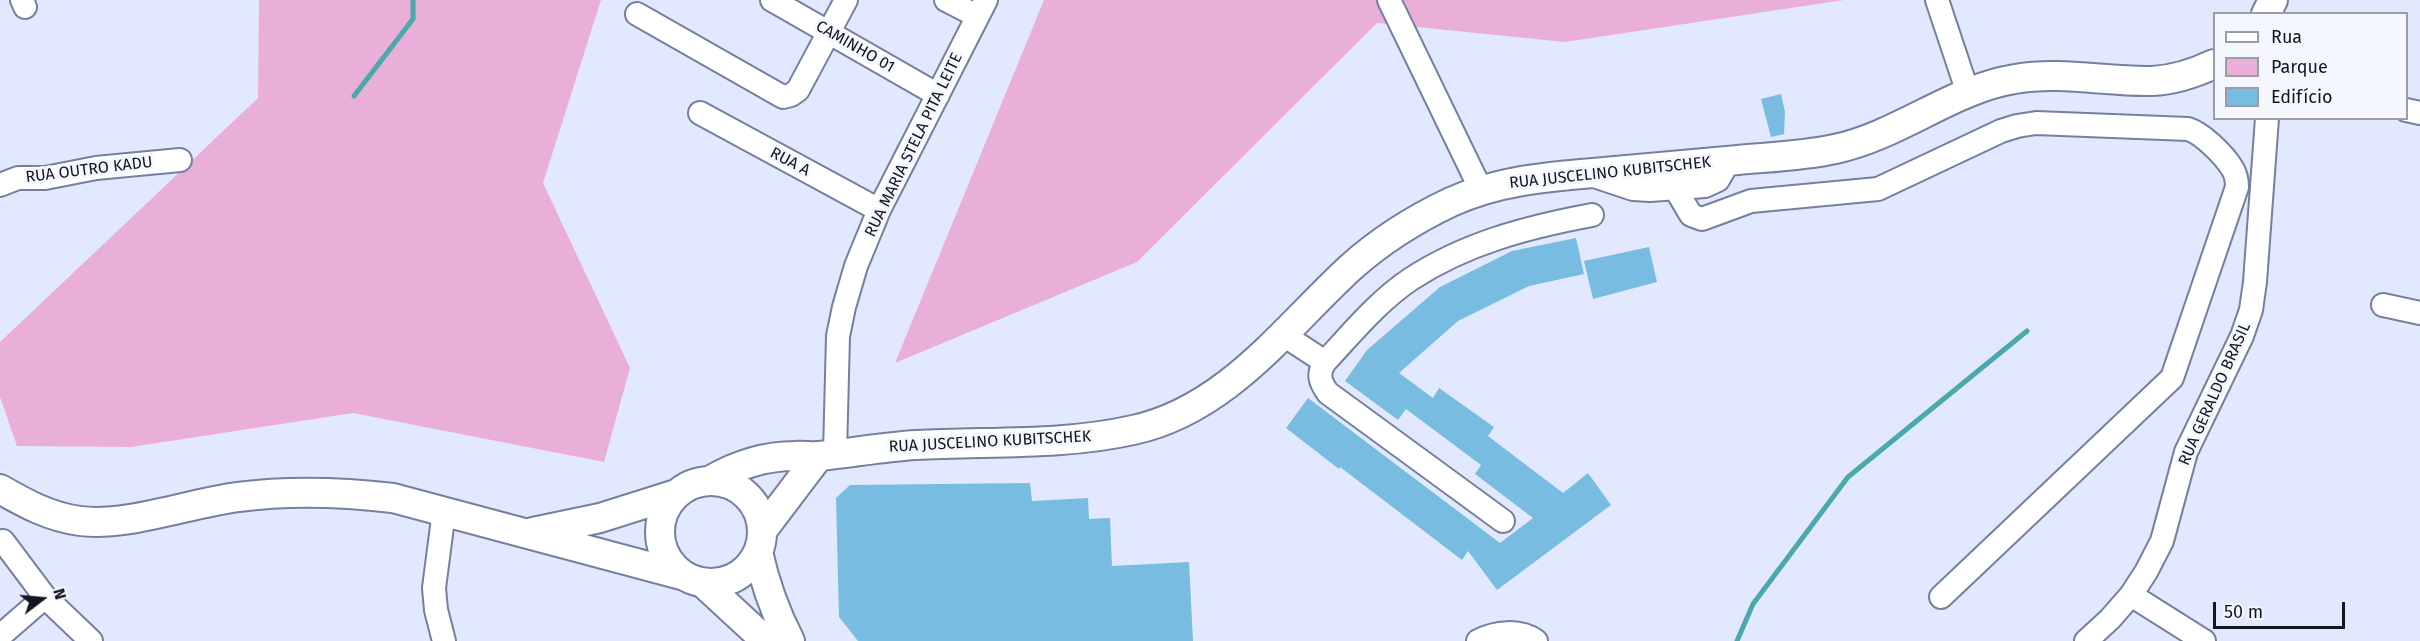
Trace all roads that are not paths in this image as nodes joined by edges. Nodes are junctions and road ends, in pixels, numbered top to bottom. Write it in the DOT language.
graph roads {
  1 [pos="772,0"];
  2 [pos="846,0"];
  3 [pos="946,0"];
  4 [pos="1389,0"];
  5 [pos="1937,0"];
  6 [pos="981,8"];
  7 [pos="638,14"];
  8 [pos="830,33"];
  9 [pos="2213,64"];
  10 [pos="1968,93"];
  11 [pos="938,94"];
  12 [pos="700,113"];
  13 [pos="2267,120"];
  14 [pos="180,160"];
  15 [pos="1729,161"];
  16 [pos="1586,174"];
  17 [pos="0,185"];
  18 [pos="1675,188"];
  19 [pos="1481,190"];
  20 [pos="879,210"];
  21 [pos="1592,215"];
  22 [pos="2383,305"];
  23 [pos="2420,313"];
  24 [pos="1282,334"];
  25 [pos="1325,362"];
  26 [pos="827,455"];
  27 [pos="711,480"];
  28 [pos="0,489"];
  29 [pos="676,494"];
  30 [pos="444,511"];
  31 [pos="1503,521"];
  32 [pos="526,533"];
  33 [pos="3,541"];
  34 [pos="760,542"];
  35 [pos="693,579"];
  36 [pos="2131,595"];
  37 [pos="45,597"];
  38 [pos="1941,597"];
  39 [pos="0,636"];
  40 [pos="91,641"];
  41 [pos="444,641"];
  42 [pos="766,641"];
  43 [pos="790,641"];
  44 [pos="1478,641"];
  45 [pos="1536,641"];
  46 [pos="2086,641"];
  47 [pos="2204,641"];
  1 -- 8 [label="street, CAMINHO 01"];
  2 -- 8 [label="street"];
  3 -- 6 [label="street"];
  4 -- 19 [label="street"];
  5 -- 10 [label="street"];
  6 -- 11 [label="street, RUA MARIA STELA PITA LEITE"];
  7 -- 8 [label="street"];
  8 -- 11 [label="street, CAMINHO 01"];
  9 -- 10 [label="main road, RUA JUSCELINO KUBITSCHEK"];
  10 -- 15 [label="main road, RUA JUSCELINO KUBITSCHEK"];
  11 -- 20 [label="street, RUA MARIA STELA PITA LEITE"];
  12 -- 20 [label="street, RUA A"];
  13 -- 36 [label="street, RUA GERALDO BRASIL"];
  14 -- 17 [label="street, RUA OUTRO KADU"];
  15 -- 16 [label="main road, RUA JUSCELINO KUBITSCHEK"];
  15 -- 18 [label="street"];
  16 -- 18 [label="street"];
  16 -- 19 [label="main road, RUA JUSCELINO KUBITSCHEK"];
  18 -- 38 [label="street"];
  19 -- 24 [label="main road, RUA JUSCELINO KUBITSCHEK"];
  20 -- 26 [label="street, RUA MARIA STELA PITA LEITE"];
  21 -- 25 [label="street"];
  22 -- 23 [label="street"];
  24 -- 25 [label="street"];
  24 -- 26 [label="main road, RUA JUSCELINO KUBITSCHEK"];
  25 -- 31 [label="street"];
  26 -- 27 [label="main road, RUA JUSCELINO KUBITSCHEK"];
  26 -- 34 [label="main road"];
  27 -- 29 [label="main road"];
  27 -- 34 [label="main road"];
  28 -- 30 [label="main road"];
  29 -- 32 [label="main road"];
  29 -- 35 [label="main road"];
  30 -- 32 [label="main road"];
  30 -- 41 [label="street"];
  32 -- 35 [label="main road"];
  33 -- 37 [label="street"];
  34 -- 35 [label="main road"];
  34 -- 43 [label="main road"];
  35 -- 42 [label="main road"];
  36 -- 46 [label="street, RUA GERALDO BRASIL"];
  36 -- 47 [label="street"];
  37 -- 39 [label="street"];
  37 -- 40 [label="street"];
  44 -- 45 [label="street"];
}
